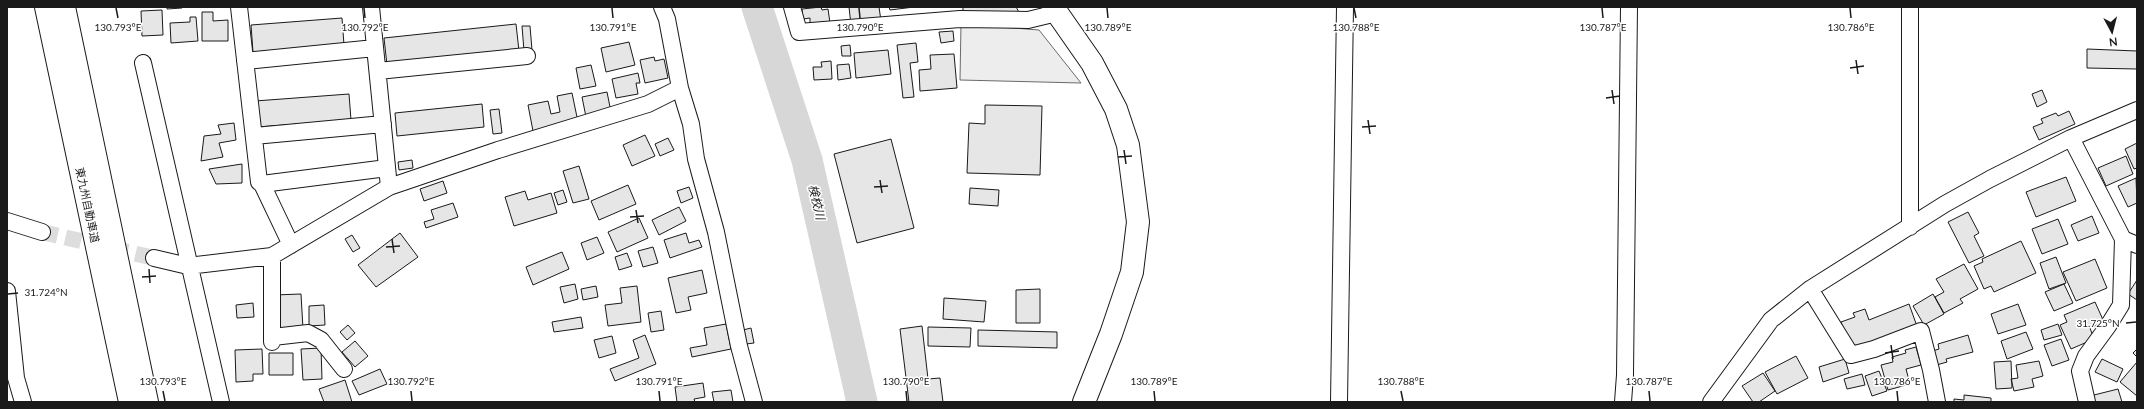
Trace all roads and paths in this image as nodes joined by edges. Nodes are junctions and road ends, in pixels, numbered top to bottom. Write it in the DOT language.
graph roads {
  1 [pos="238,7"];
  2 [pos="371,7"];
  3 [pos="662,7"];
  4 [pos="792,7"];
  5 [pos="1345,7"];
  6 [pos="1630,7"];
  7 [pos="1910,7"];
  8 [pos="52,8"];
  9 [pos="1055,10"];
  10 [pos="375,48"];
  11 [pos="527,56"];
  12 [pos="245,61"];
  13 [pos="143,63"];
  14 [pos="378,71"];
  15 [pos="680,88"];
  16 [pos="2137,110"];
  17 [pos="383,124"];
  18 [pos="254,136"];
  19 [pos="2071,138"];
  20 [pos="387,168"];
  21 [pos="262,184"];
  22 [pos="389,187"];
  23 [pos="7,221"];
  24 [pos="1910,227"];
  25 [pos="42,232"];
  26 [pos="2130,242"];
  27 [pos="291,245"];
  28 [pos="272,256"];
  29 [pos="154,258"];
  30 [pos="188,266"];
  31 [pos="1810,289"];
  32 [pos="7,291"];
  33 [pos="344,369"];
  34 [pos="23,402"];
  35 [pos="130,402"];
  36 [pos="147,402"];
  37 [pos="221,402"];
  38 [pos="754,402"];
  39 [pos="1084,402"];
  40 [pos="1339,402"];
  41 [pos="1623,402"];
  42 [pos="1711,402"];
  43 [pos="1937,402"];
  44 [pos="2087,402"];
  1 -- 12 [label="street"];
  2 -- 10 [label="street"];
  3 -- 15 [label="street"];
  4 -- 9 [label="street"];
  5 -- 40 [label="street"];
  6 -- 41 [label="street"];
  7 -- 24 [label="street"];
  8 -- 35 [label="main road, 東九州自動車道"];
  8 -- 36 [label="main road, 東九州自動車道"];
  9 -- 39 [label="main road"];
  10 -- 12 [label="street"];
  10 -- 14 [label="street"];
  11 -- 14 [label="street"];
  12 -- 18 [label="street"];
  13 -- 30 [label="street"];
  14 -- 17 [label="street"];
  15 -- 22 [label="street"];
  15 -- 38 [label="street"];
  16 -- 19 [label="street"];
  17 -- 18 [label="street"];
  17 -- 20 [label="street"];
  18 -- 21 [label="street"];
  19 -- 24 [label="street"];
  19 -- 26 [label="street"];
  20 -- 21 [label="street"];
  20 -- 22 [label="street"];
  21 -- 27 [label="street"];
  22 -- 27 [label="street"];
  23 -- 25 [label="street"];
  24 -- 31 [label="street"];
  26 -- 44 [label="street"];
  27 -- 28 [label="street"];
  28 -- 30 [label="street"];
  28 -- 33 [label="street"];
  29 -- 30 [label="street"];
  30 -- 37 [label="street"];
  31 -- 42 [label="street"];
  31 -- 43 [label="street"];
  32 -- 34 [label="street"];
}
